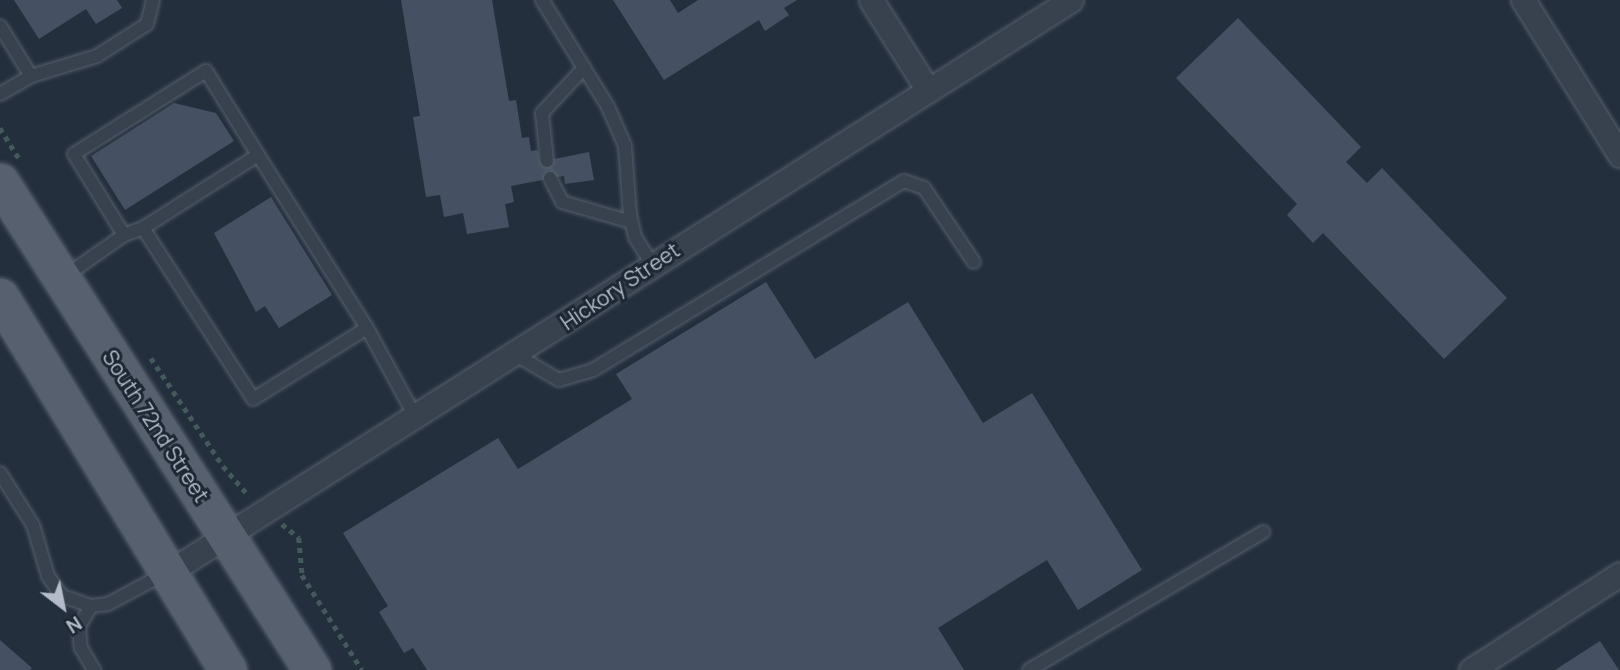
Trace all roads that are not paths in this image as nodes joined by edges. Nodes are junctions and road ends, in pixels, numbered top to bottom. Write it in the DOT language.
graph roads {
  1 [pos="153,0"];
  2 [pos="542,0"];
  3 [pos="871,0"];
  4 [pos="1071,0"];
  5 [pos="1523,0"];
  6 [pos="1046,7"];
  7 [pos="0,26"];
  8 [pos="584,68"];
  9 [pos="31,76"];
  10 [pos="928,89"];
  11 [pos="0,94"];
  12 [pos="258,155"];
  13 [pos="1620,155"];
  14 [pos="547,161"];
  15 [pos="11,172"];
  16 [pos="550,178"];
  17 [pos="631,222"];
  18 [pos="143,228"];
  19 [pos="124,235"];
  20 [pos="974,262"];
  21 [pos="652,264"];
  22 [pos="61,279"];
  23 [pos="0,297"];
  24 [pos="367,328"];
  25 [pos="516,355"];
  26 [pos="416,418"];
  27 [pos="0,473"];
  28 [pos="1263,532"];
  29 [pos="228,535"];
  30 [pos="169,572"];
  31 [pos="1620,575"];
  32 [pos="91,606"];
  33 [pos="94,670"];
  34 [pos="228,670"];
  35 [pos="312,670"];
  36 [pos="1029,670"];
  37 [pos="1471,670"];
  1 -- 9 [label="lane"];
  2 -- 8 [label="lane"];
  3 -- 10 [label="street"];
  4 -- 6 [label="street, Hickory Street"];
  5 -- 13 [label="street"];
  6 -- 10 [label="street, Hickory Street"];
  7 -- 9 [label="lane"];
  8 -- 14 [label="lane"];
  8 -- 17 [label="lane"];
  9 -- 11 [label="lane"];
  10 -- 21 [label="street, Hickory Street"];
  12 -- 18 [label="lane"];
  12 -- 19 [label="lane"];
  12 -- 24 [label="lane"];
  15 -- 22 [label="main road, South 72nd Street"];
  16 -- 17 [label="lane"];
  17 -- 21 [label="lane"];
  18 -- 19 [label="lane"];
  18 -- 24 [label="lane"];
  19 -- 22 [label="lane"];
  20 -- 25 [label="lane"];
  21 -- 25 [label="street, Hickory Street"];
  22 -- 29 [label="main road, South 72nd Street"];
  23 -- 30 [label="main road"];
  24 -- 26 [label="lane"];
  25 -- 26 [label="street, Hickory Street"];
  26 -- 29 [label="street, Hickory Street"];
  27 -- 32 [label="lane"];
  28 -- 36 [label="lane"];
  29 -- 30 [label="street, Hickory Street"];
  29 -- 35 [label="main road, South 72nd Street"];
  30 -- 32 [label="lane"];
  30 -- 34 [label="main road"];
  31 -- 37 [label="street"];
  32 -- 33 [label="lane"];
}
